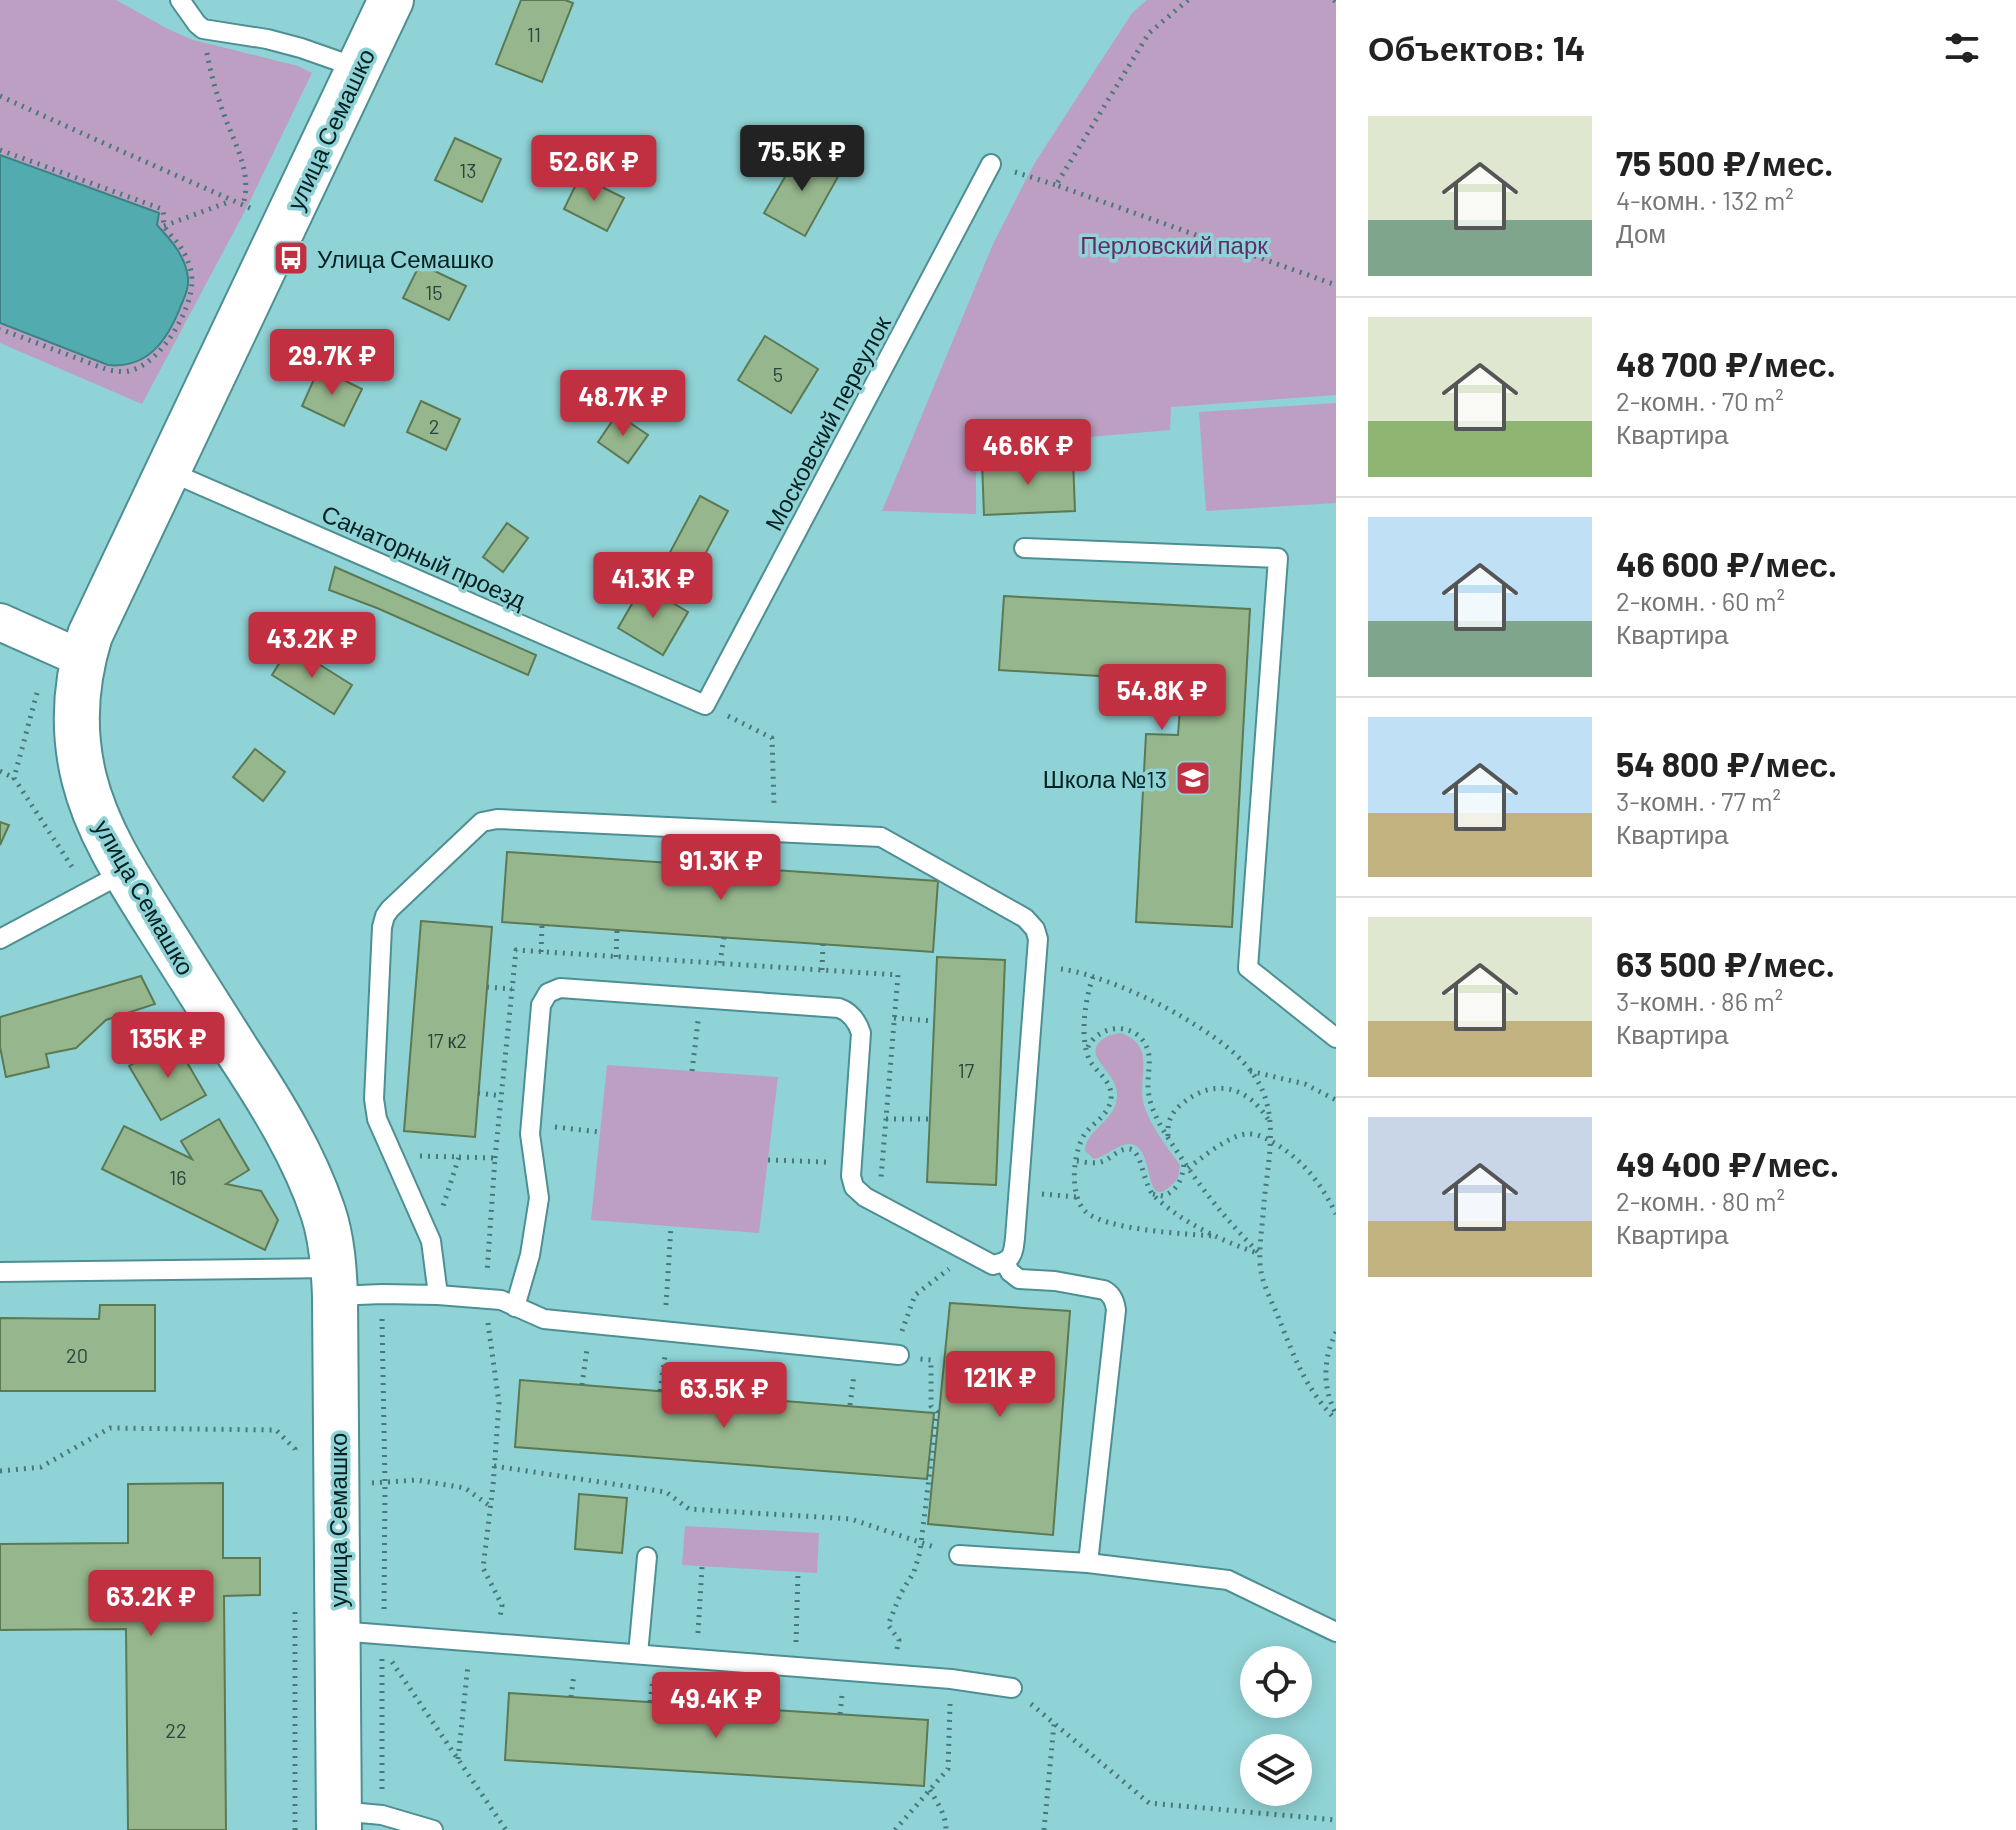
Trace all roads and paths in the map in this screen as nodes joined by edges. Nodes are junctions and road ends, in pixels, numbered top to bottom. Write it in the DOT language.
graph roads {
  1 [pos="180,0"];
  2 [pos="391,0"];
  3 [pos="1188,0"];
  4 [pos="203,29"];
  5 [pos="358,68"];
  6 [pos="0,96"];
  7 [pos="0,150"];
  8 [pos="991,164"];
  9 [pos="1056,185"];
  10 [pos="232,200"];
  11 [pos="243,205"];
  12 [pos="260,212"];
  13 [pos="164,226"];
  14 [pos="1336,285"];
  15 [pos="0,329"];
  16 [pos="167,471"];
  17 [pos="1024,548"];
  18 [pos="0,622"];
  19 [pos="66,652"];
  20 [pos="705,705"];
  21 [pos="0,771"];
  22 [pos="14,778"];
  23 [pos="775,831"];
  24 [pos="107,882"];
  25 [pos="542,925"];
  26 [pos="617,930"];
  27 [pos="724,937"];
  28 [pos="0,939"];
  29 [pos="823,944"];
  30 [pos="541,952"];
  31 [pos="616,957"];
  32 [pos="720,963"];
  33 [pos="1036,966"];
  34 [pos="822,970"];
  35 [pos="898,975"];
  36 [pos="1093,977"];
  37 [pos="487,987"];
  38 [pos="512,989"];
  39 [pos="894,1018"];
  40 [pos="934,1021"];
  41 [pos="1336,1038"];
  42 [pos="1087,1052"];
  43 [pos="1249,1071"];
  44 [pos="478,1093"];
  45 [pos="501,1096"];
  46 [pos="1336,1100"];
  47 [pos="886,1119"];
  48 [pos="930,1119"];
  49 [pos="1269,1122"];
  50 [pos="531,1125"];
  51 [pos="600,1132"];
  52 [pos="1168,1137"];
  53 [pos="1269,1140"];
  54 [pos="394,1156"];
  55 [pos="459,1157"];
  56 [pos="1077,1161"];
  57 [pos="1184,1161"];
  58 [pos="1188,1168"];
  59 [pos="1153,1194"];
  60 [pos="879,1205"];
  61 [pos="1336,1214"];
  62 [pos="671,1226"];
  63 [pos="1215,1236"];
  64 [pos="431,1241"];
  65 [pos="1260,1254"];
  66 [pos="980,1258"];
  67 [pos="1005,1262"];
  68 [pos="0,1272"];
  69 [pos="334,1282"];
  70 [pos="382,1294"];
  71 [pos="438,1295"];
  72 [pos="485,1299"];
  73 [pos="515,1307"];
  74 [pos="589,1324"];
  75 [pos="666,1332"];
  76 [pos="1336,1332"];
  77 [pos="899,1355"];
  78 [pos="582,1385"];
  79 [pos="660,1391"];
  80 [pos="1336,1414"];
  81 [pos="1336,1420"];
  82 [pos="295,1434"];
  83 [pos="295,1449"];
  84 [pos="295,1460"];
  85 [pos="494,1466"];
  86 [pos="0,1471"];
  87 [pos="385,1484"];
  88 [pos="490,1506"];
  89 [pos="922,1543"];
  90 [pos="959,1555"];
  91 [pos="647,1557"];
  92 [pos="1088,1563"];
  93 [pos="702,1567"];
  94 [pos="798,1571"];
  95 [pos="295,1593"];
  96 [pos="338,1631"];
  97 [pos="1336,1632"];
  98 [pos="384,1633"];
  99 [pos="471,1641"];
  100 [pos="496,1643"];
  101 [pos="638,1654"];
  102 [pos="696,1659"];
  103 [pos="795,1667"];
  104 [pos="893,1675"];
  105 [pos="951,1679"];
  106 [pos="1012,1688"];
  107 [pos="1054,1723"];
  108 [pos="458,1759"];
  109 [pos="930,1790"];
  110 [pos="382,1815"];
  111 [pos="338,1820"];
  112 [pos="1336,1820"];
  113 [pos="295,1830"];
  114 [pos="433,1830"];
  115 [pos="506,1830"];
  116 [pos="895,1830"];
  117 [pos="946,1830"];
  118 [pos="1044,1830"];
  1 -- 4 [label="lane"];
  2 -- 5 [label="main road, улица Семашко"];
  3 -- 9 [label="path"];
  4 -- 5 [label="lane"];
  4 -- 11 [label="path"];
  5 -- 16 [label="main road, улица Семашко"];
  6 -- 10 [label="path"];
  7 -- 13 [label="path"];
  8 -- 9 [label="path"];
  8 -- 20 [label="lane, Московский переулок"];
  9 -- 14 [label="path"];
  10 -- 11 [label="path"];
  10 -- 13 [label="path"];
  11 -- 12 [label="path"];
  13 -- 15 [label="path"];
  16 -- 19 [label="main road, улица Семашко"];
  16 -- 20 [label="lane, Санаторный проезд"];
  17 -- 41 [label="lane"];
  18 -- 19 [label="street"];
  19 -- 22 [label="path"];
  19 -- 24 [label="main road, улица Семашко"];
  20 -- 23 [label="path"];
  21 -- 22 [label="path"];
  22 -- 24 [label="path"];
  23 -- 33 [label="lane"];
  23 -- 54 [label="lane"];
  24 -- 28 [label="lane"];
  24 -- 69 [label="main road, улица Семашко"];
  25 -- 30 [label="path"];
  26 -- 31 [label="path"];
  27 -- 32 [label="path"];
  29 -- 34 [label="path"];
  33 -- 36 [label="path"];
  33 -- 67 [label="lane"];
  35 -- 39 [label="path"];
  36 -- 42 [label="path"];
  36 -- 43 [label="path"];
  37 -- 38 [label="path"];
  39 -- 40 [label="path"];
  39 -- 47 [label="path"];
  42 -- 52 [label="path"];
  42 -- 56 [label="path"];
  43 -- 46 [label="path"];
  43 -- 49 [label="path"];
  44 -- 45 [label="path"];
  47 -- 48 [label="path"];
  47 -- 60 [label="path"];
  49 -- 52 [label="path"];
  49 -- 53 [label="path"];
  50 -- 51 [label="path"];
  50 -- 60 [label="lane"];
  50 -- 73 [label="lane"];
  52 -- 57 [label="path"];
  53 -- 58 [label="path"];
  53 -- 61 [label="path"];
  53 -- 65 [label="path"];
  54 -- 55 [label="path"];
  54 -- 64 [label="lane"];
  55 -- 64 [label="path"];
  55 -- 72 [label="path"];
  56 -- 59 [label="path"];
  56 -- 63 [label="path"];
  57 -- 58 [label="path"];
  57 -- 59 [label="path"];
  58 -- 65 [label="path"];
  59 -- 63 [label="path"];
  60 -- 66 [label="lane"];
  62 -- 75 [label="path"];
  63 -- 65 [label="path"];
  64 -- 71 [label="lane"];
  65 -- 81 [label="path"];
  66 -- 67 [label="lane"];
  66 -- 77 [label="path"];
  67 -- 92 [label="lane"];
  68 -- 69 [label="lane"];
  69 -- 70 [label="lane"];
  69 -- 96 [label="main road, улица Семашко"];
  70 -- 71 [label="lane"];
  70 -- 87 [label="path"];
  71 -- 72 [label="lane"];
  72 -- 73 [label="lane"];
  72 -- 85 [label="path"];
  73 -- 74 [label="lane"];
  74 -- 75 [label="lane"];
  74 -- 78 [label="path"];
  75 -- 77 [label="lane"];
  75 -- 79 [label="path"];
  76 -- 80 [label="path"];
  77 -- 89 [label="path"];
  82 -- 83 [label="path"];
  83 -- 84 [label="path"];
  83 -- 86 [label="path"];
  85 -- 88 [label="path"];
  85 -- 89 [label="path"];
  87 -- 88 [label="path"];
  87 -- 98 [label="path"];
  88 -- 100 [label="path"];
  89 -- 90 [label="path"];
  89 -- 104 [label="path"];
  90 -- 92 [label="lane"];
  91 -- 101 [label="lane"];
  92 -- 97 [label="lane"];
  93 -- 102 [label="path"];
  94 -- 103 [label="path"];
  95 -- 113 [label="path"];
  96 -- 98 [label="lane"];
  96 -- 111 [label="main road, улица Семашко"];
  98 -- 99 [label="lane"];
  99 -- 100 [label="lane"];
  99 -- 108 [label="path"];
  100 -- 101 [label="lane"];
  101 -- 102 [label="lane"];
  102 -- 103 [label="lane"];
  103 -- 104 [label="lane"];
  104 -- 105 [label="lane"];
  105 -- 106 [label="lane"];
  105 -- 109 [label="path"];
  106 -- 107 [label="path"];
  107 -- 112 [label="path"];
  107 -- 118 [label="path"];
  108 -- 110 [label="path"];
  108 -- 115 [label="path"];
  109 -- 116 [label="path"];
  109 -- 117 [label="path"];
  110 -- 111 [label="lane"];
  110 -- 114 [label="lane"];
}
